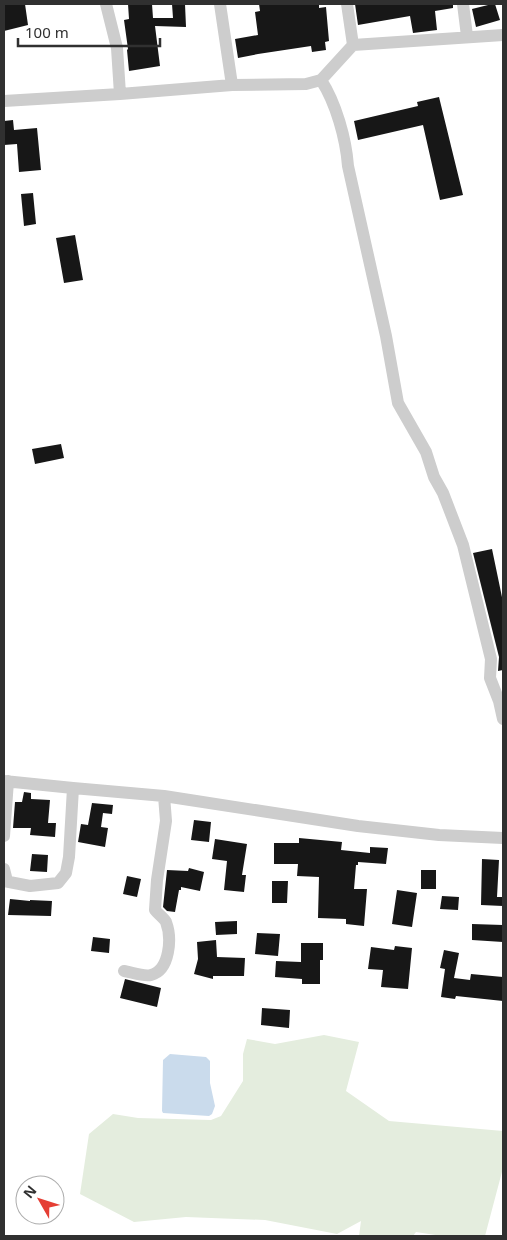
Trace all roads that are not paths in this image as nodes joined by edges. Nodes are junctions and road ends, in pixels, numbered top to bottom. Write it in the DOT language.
graph roads {
  1 [pos="106,4"];
  2 [pos="220,4"];
  3 [pos="347,4"];
  4 [pos="462,4"];
  5 [pos="503,35"];
  6 [pos="468,36"];
  7 [pos="353,45"];
  8 [pos="321,80"];
  9 [pos="232,85"];
  10 [pos="120,94"];
  11 [pos="4,101"];
  12 [pos="503,719"];
  13 [pos="6,781"];
  14 [pos="72,788"];
  15 [pos="164,796"];
  16 [pos="4,836"];
  17 [pos="503,838"];
  18 [pos="5,877"];
  19 [pos="124,970"];
  1 -- 10 [label="street"];
  2 -- 9 [label="street"];
  3 -- 7 [label="street"];
  4 -- 6 [label="street"];
  5 -- 6 [label="street"];
  6 -- 7 [label="street"];
  7 -- 8 [label="street"];
  8 -- 9 [label="street"];
  8 -- 12 [label="street"];
  9 -- 10 [label="street"];
  10 -- 11 [label="street"];
  13 -- 14 [label="street"];
  13 -- 16 [label="street"];
  14 -- 15 [label="street"];
  14 -- 18 [label="street"];
  15 -- 17 [label="street"];
  15 -- 19 [label="street"];
}
